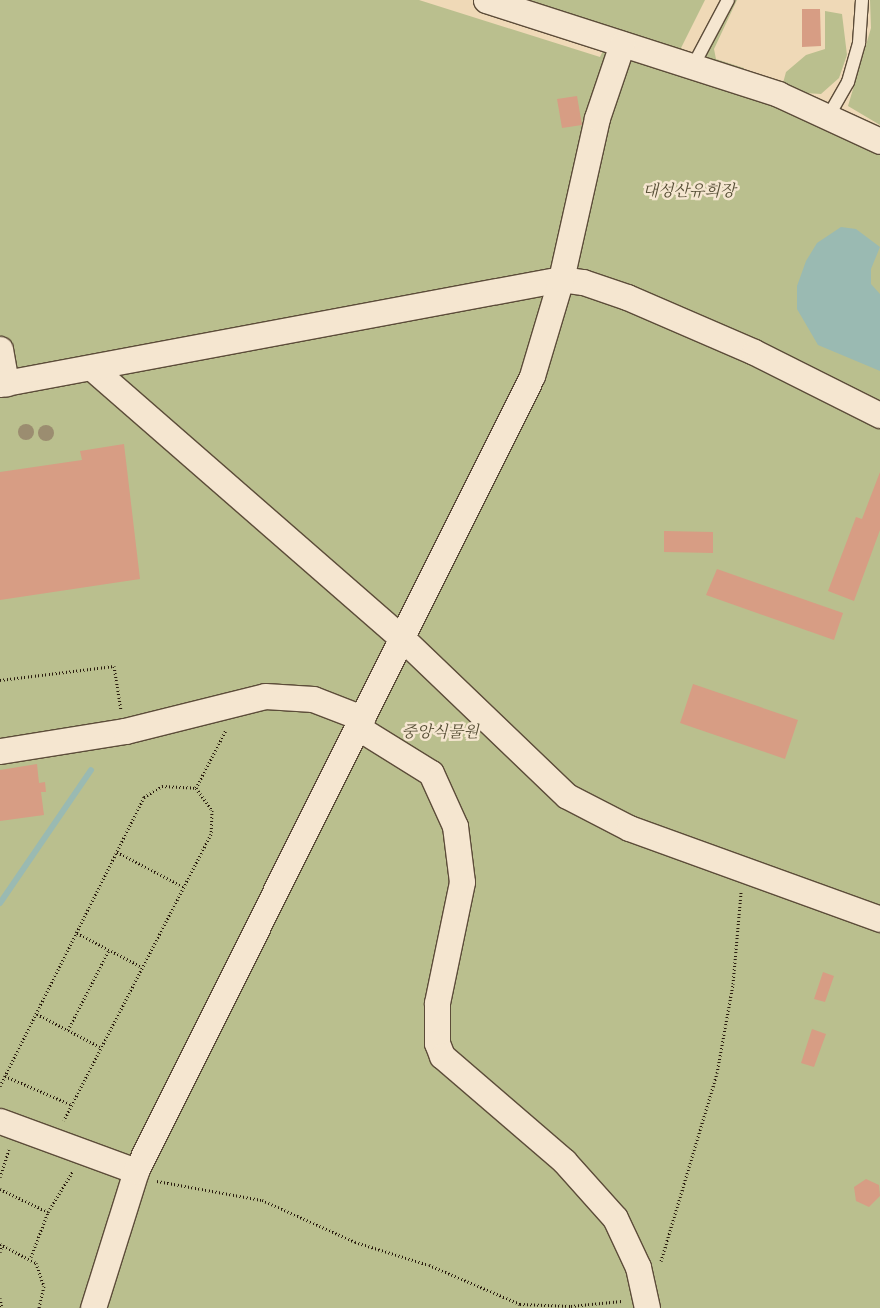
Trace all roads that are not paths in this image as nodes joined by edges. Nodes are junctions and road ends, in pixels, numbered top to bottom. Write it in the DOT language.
graph roads {
  1 [pos="486,0"];
  2 [pos="728,0"];
  3 [pos="862,0"];
  4 [pos="622,44"];
  5 [pos="692,68"];
  6 [pos="828,117"];
  7 [pos="880,141"];
  8 [pos="561,279"];
  9 [pos="0,349"];
  10 [pos="92,368"];
  11 [pos="3,383"];
  12 [pos="880,415"];
  13 [pos="402,638"];
  14 [pos="359,722"];
  15 [pos="0,751"];
  16 [pos="880,919"];
  17 [pos="8,1124"];
  18 [pos="136,1170"];
  19 [pos="646,1303"];
  20 [pos="93,1308"];
  1 -- 4 [label="street"];
  2 -- 5 [label="lane"];
  3 -- 6 [label="lane"];
  4 -- 5 [label="street"];
  4 -- 8 [label="street"];
  5 -- 6 [label="street"];
  6 -- 7 [label="street"];
  8 -- 10 [label="street"];
  8 -- 12 [label="street"];
  8 -- 13 [label="street"];
  9 -- 11 [label="street"];
  10 -- 11 [label="street"];
  10 -- 13 [label="street"];
  13 -- 14 [label="street"];
  13 -- 16 [label="street"];
  14 -- 15 [label="street"];
  14 -- 18 [label="street"];
  14 -- 19 [label="street"];
  17 -- 18 [label="street"];
  18 -- 20 [label="street"];
}
